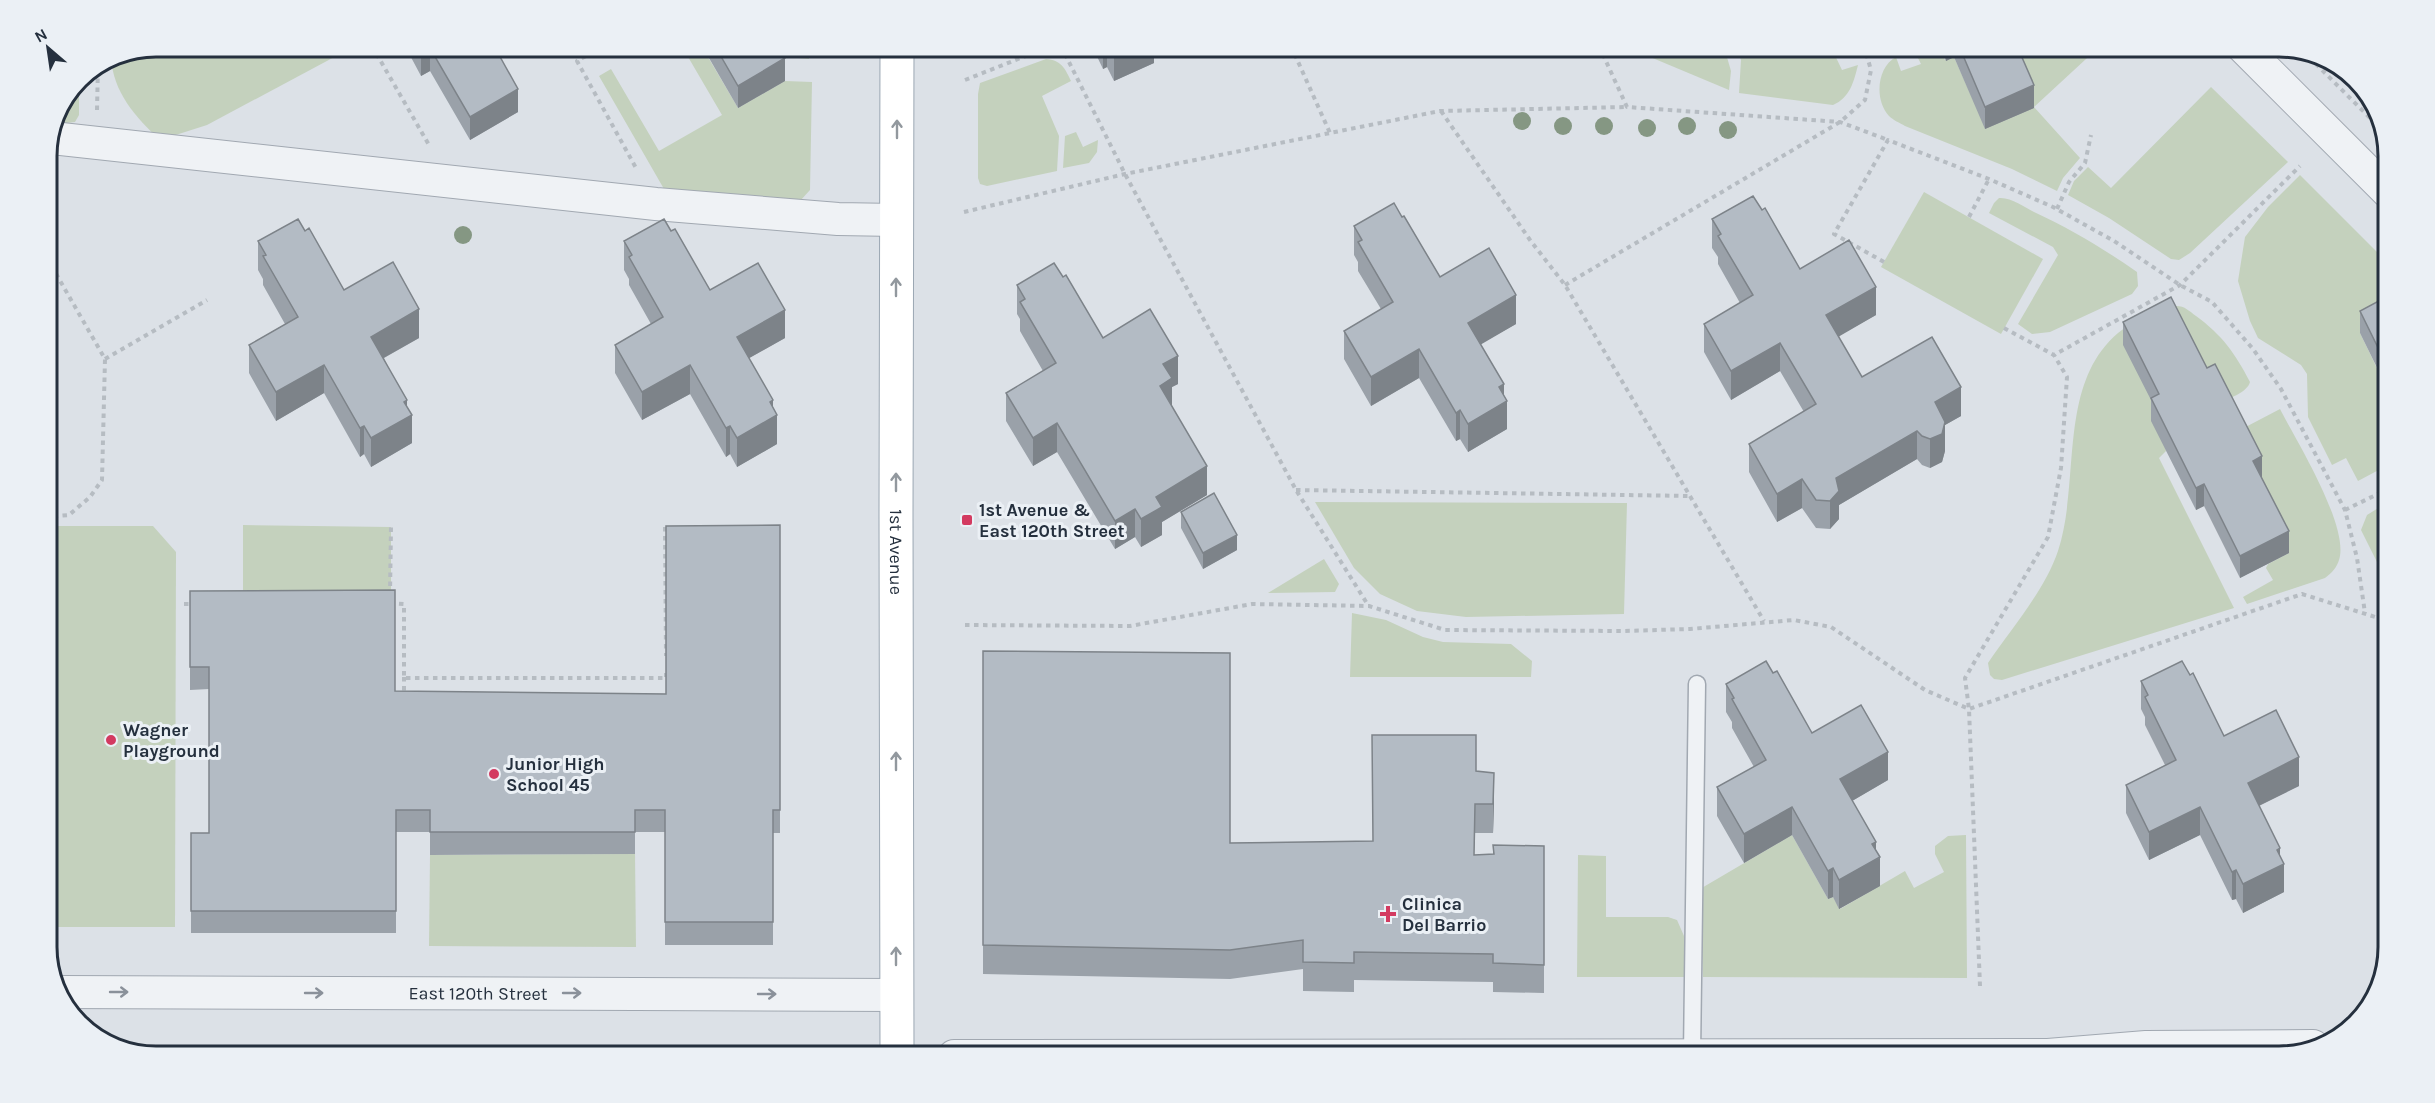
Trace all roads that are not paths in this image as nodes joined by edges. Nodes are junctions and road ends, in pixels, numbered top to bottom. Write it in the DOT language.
graph roads {
  1 [pos="897,57"];
  2 [pos="2252,57"];
  3 [pos="59,139"];
  4 [pos="2378,182"];
  5 [pos="897,220"];
  6 [pos="1697,684"];
  7 [pos="68,992"];
  8 [pos="896,995"];
  9 [pos="897,1046"];
  10 [pos="1692,1046"];
  5 -- 1 [label="main road, 1st Avenue, one-way"];
  2 -- 4 [label="street"];
  3 -- 5 [label="street"];
  8 -- 5 [label="main road, 1st Avenue, one-way"];
  6 -- 10 [label="lane"];
  7 -- 8 [label="street, East 120th Street, one-way"];
  8 -- 9 [label="main road, 1st Avenue"];
}
